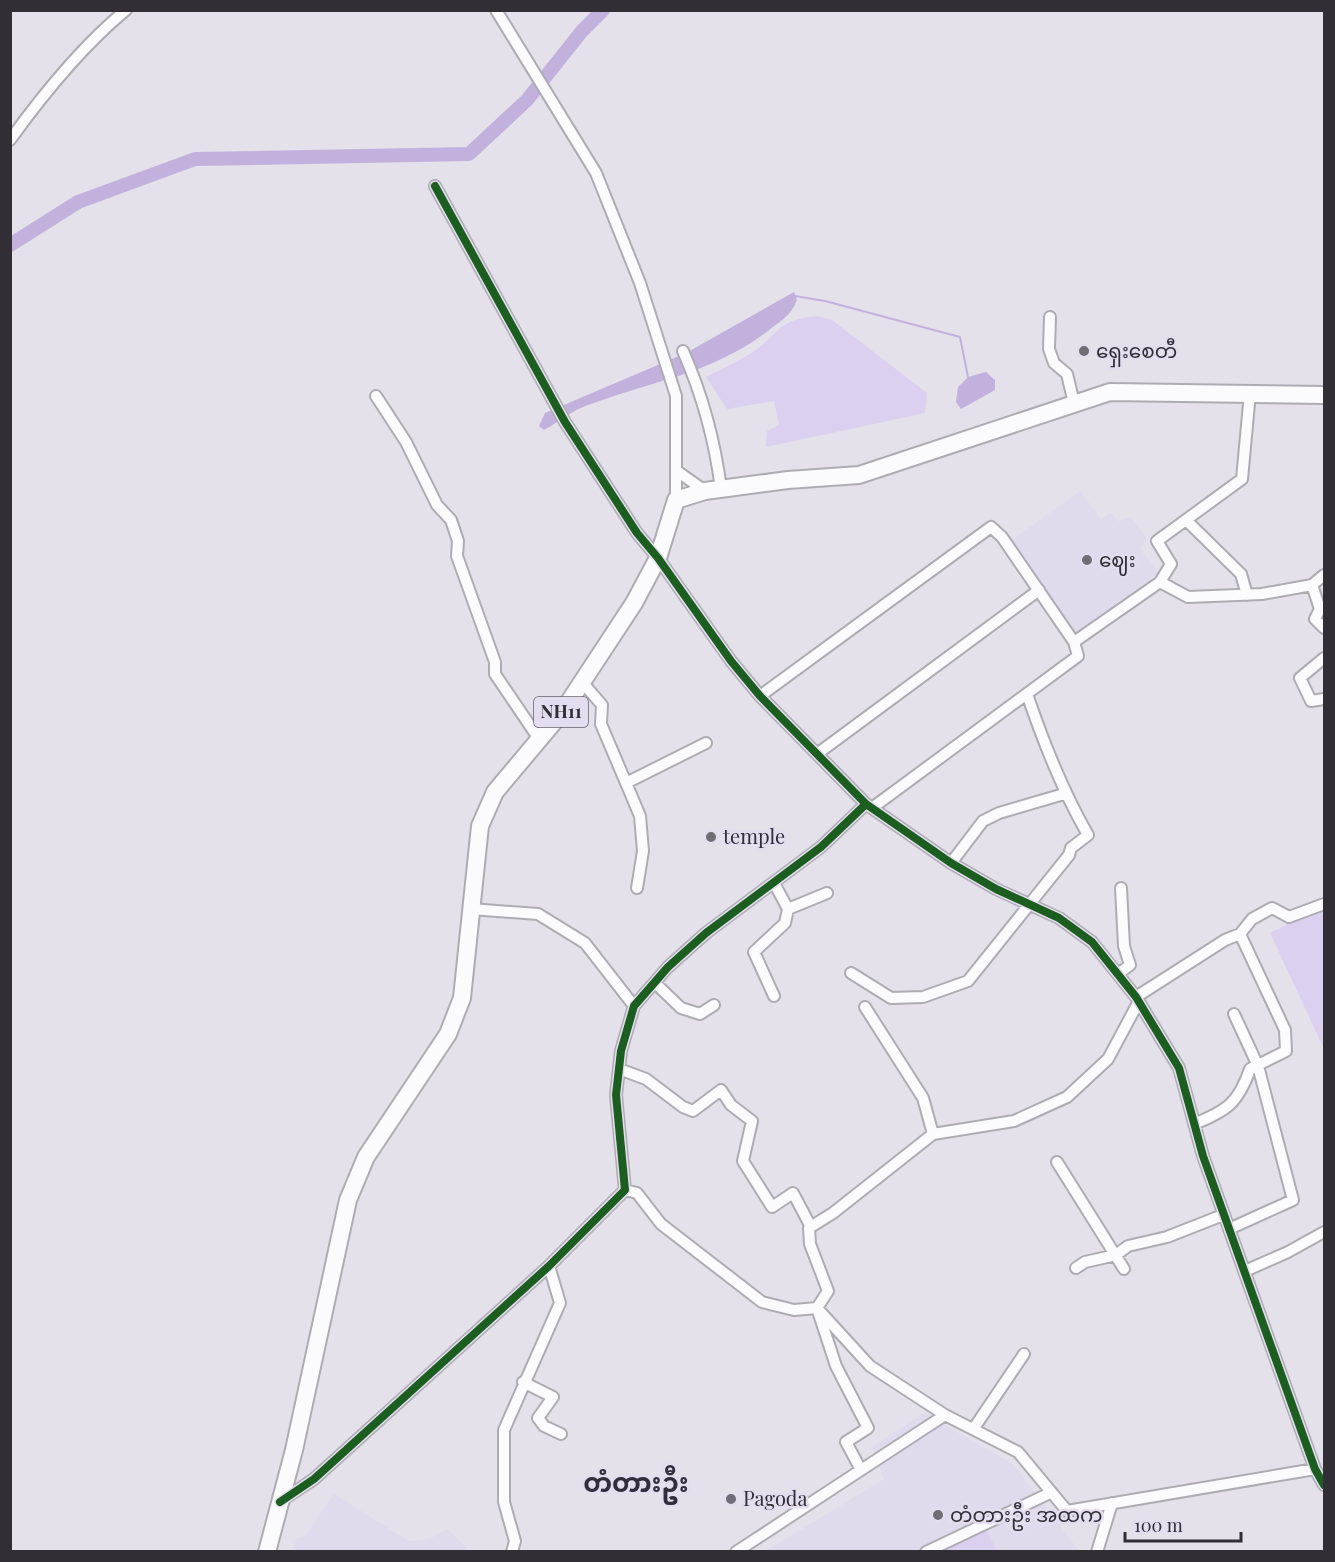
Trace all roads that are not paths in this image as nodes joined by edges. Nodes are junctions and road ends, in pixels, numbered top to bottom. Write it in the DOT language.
graph roads {
  1 [pos="126,10"];
  2 [pos="496,10"];
  3 [pos="10,140"];
  4 [pos="435,186"];
  5 [pos="1050,317"];
  6 [pos="683,351"];
  7 [pos="1250,393"];
  8 [pos="1324,395"];
  9 [pos="376,396"];
  10 [pos="1074,403"];
  11 [pos="677,471"];
  12 [pos="713,490"];
  13 [pos="676,500"];
  14 [pos="1186,520"];
  15 [pos="658,558"];
  16 [pos="1324,575"];
  17 [pos="1160,582"];
  18 [pos="1312,585"];
  19 [pos="1039,590"];
  20 [pos="1247,595"];
  21 [pos="1324,628"];
  22 [pos="1074,642"];
  23 [pos="1324,658"];
  24 [pos="582,682"];
  25 [pos="1027,694"];
  26 [pos="760,696"];
  27 [pos="1324,699"];
  28 [pos="539,739"];
  29 [pos="706,743"];
  30 [pos="817,754"];
  31 [pos="628,782"];
  32 [pos="1064,794"];
  33 [pos="869,806"];
  34 [pos="951,863"];
  35 [pos="774,883"];
  36 [pos="637,888"];
  37 [pos="1121,888"];
  38 [pos="827,893"];
  39 [pos="1030,904"];
  40 [pos="1324,904"];
  41 [pos="471,909"];
  42 [pos="789,909"];
  43 [pos="1240,934"];
  44 [pos="851,973"];
  45 [pos="1118,974"];
  46 [pos="655,982"];
  47 [pos="774,996"];
  48 [pos="1137,1000"];
  49 [pos="714,1005"];
  50 [pos="634,1006"];
  51 [pos="865,1007"];
  52 [pos="1234,1014"];
  53 [pos="1258,1066"];
  54 [pos="619,1069"];
  55 [pos="1194,1124"];
  56 [pos="933,1134"];
  57 [pos="1057,1162"];
  58 [pos="625,1190"];
  59 [pos="1223,1215"];
  60 [pos="811,1227"];
  61 [pos="1229,1229"];
  62 [pos="1324,1232"];
  63 [pos="1116,1255"];
  64 [pos="549,1266"];
  65 [pos="1076,1268"];
  66 [pos="1124,1269"];
  67 [pos="1245,1271"];
  68 [pos="817,1308"];
  69 [pos="1024,1354"];
  70 [pos="523,1382"];
  71 [pos="945,1416"];
  72 [pos="974,1428"];
  73 [pos="561,1434"];
  74 [pos="1315,1469"];
  75 [pos="861,1470"];
  76 [pos="1324,1481"];
  77 [pos="1050,1493"];
  78 [pos="280,1502"];
  79 [pos="1112,1503"];
  80 [pos="267,1551"];
  81 [pos="512,1551"];
  82 [pos="736,1551"];
  83 [pos="926,1551"];
  84 [pos="1097,1551"];
  1 -- 3 [label="street"];
  2 -- 11 [label="street"];
  4 -- 15 [label="street"];
  5 -- 10 [label="street"];
  6 -- 12 [label="street"];
  7 -- 8 [label="highway"];
  7 -- 10 [label="highway"];
  7 -- 14 [label="street"];
  9 -- 28 [label="street"];
  10 -- 12 [label="highway"];
  11 -- 12 [label="street"];
  11 -- 13 [label="street"];
  12 -- 13 [label="highway"];
  13 -- 15 [label="highway, NH11"];
  14 -- 17 [label="street"];
  14 -- 20 [label="street"];
  15 -- 24 [label="highway, NH11"];
  15 -- 26 [label="street"];
  16 -- 18 [label="street"];
  17 -- 20 [label="street"];
  17 -- 22 [label="street"];
  18 -- 20 [label="street"];
  18 -- 21 [label="street"];
  19 -- 22 [label="street"];
  19 -- 26 [label="street"];
  19 -- 30 [label="street"];
  22 -- 25 [label="street"];
  23 -- 27 [label="street"];
  24 -- 28 [label="highway, NH11"];
  24 -- 31 [label="street"];
  25 -- 32 [label="street"];
  25 -- 33 [label="street"];
  26 -- 30 [label="street"];
  28 -- 41 [label="highway, NH11"];
  29 -- 31 [label="street"];
  30 -- 33 [label="street"];
  31 -- 36 [label="street"];
  32 -- 34 [label="street"];
  32 -- 39 [label="street"];
  33 -- 34 [label="street"];
  33 -- 35 [label="street"];
  34 -- 39 [label="street"];
  35 -- 42 [label="street"];
  35 -- 46 [label="street"];
  37 -- 45 [label="street"];
  38 -- 42 [label="street"];
  39 -- 44 [label="street"];
  39 -- 45 [label="street"];
  40 -- 43 [label="street"];
  41 -- 50 [label="street"];
  41 -- 78 [label="highway, NH11"];
  42 -- 47 [label="street"];
  43 -- 48 [label="street"];
  43 -- 53 [label="street"];
  45 -- 48 [label="street"];
  46 -- 49 [label="street"];
  46 -- 50 [label="street"];
  48 -- 55 [label="street"];
  48 -- 56 [label="street"];
  50 -- 54 [label="street"];
  51 -- 56 [label="street"];
  52 -- 53 [label="street"];
  53 -- 55 [label="street"];
  53 -- 61 [label="street"];
  54 -- 58 [label="street"];
  54 -- 60 [label="street"];
  55 -- 59 [label="street"];
  56 -- 60 [label="street"];
  57 -- 63 [label="street"];
  58 -- 64 [label="street"];
  58 -- 68 [label="street"];
  59 -- 61 [label="street"];
  59 -- 63 [label="street"];
  60 -- 68 [label="street"];
  61 -- 67 [label="street"];
  62 -- 67 [label="street"];
  63 -- 65 [label="street"];
  63 -- 66 [label="street"];
  64 -- 70 [label="street"];
  64 -- 78 [label="street"];
  67 -- 74 [label="street"];
  68 -- 71 [label="street"];
  68 -- 75 [label="street"];
  69 -- 72 [label="street"];
  70 -- 73 [label="street"];
  70 -- 81 [label="street"];
  71 -- 72 [label="street"];
  71 -- 75 [label="street"];
  72 -- 77 [label="street"];
  74 -- 76 [label="street"];
  74 -- 79 [label="street"];
  75 -- 82 [label="street"];
  77 -- 79 [label="street"];
  77 -- 83 [label="street"];
  78 -- 80 [label="highway, NH11"];
  79 -- 84 [label="street"];
}
